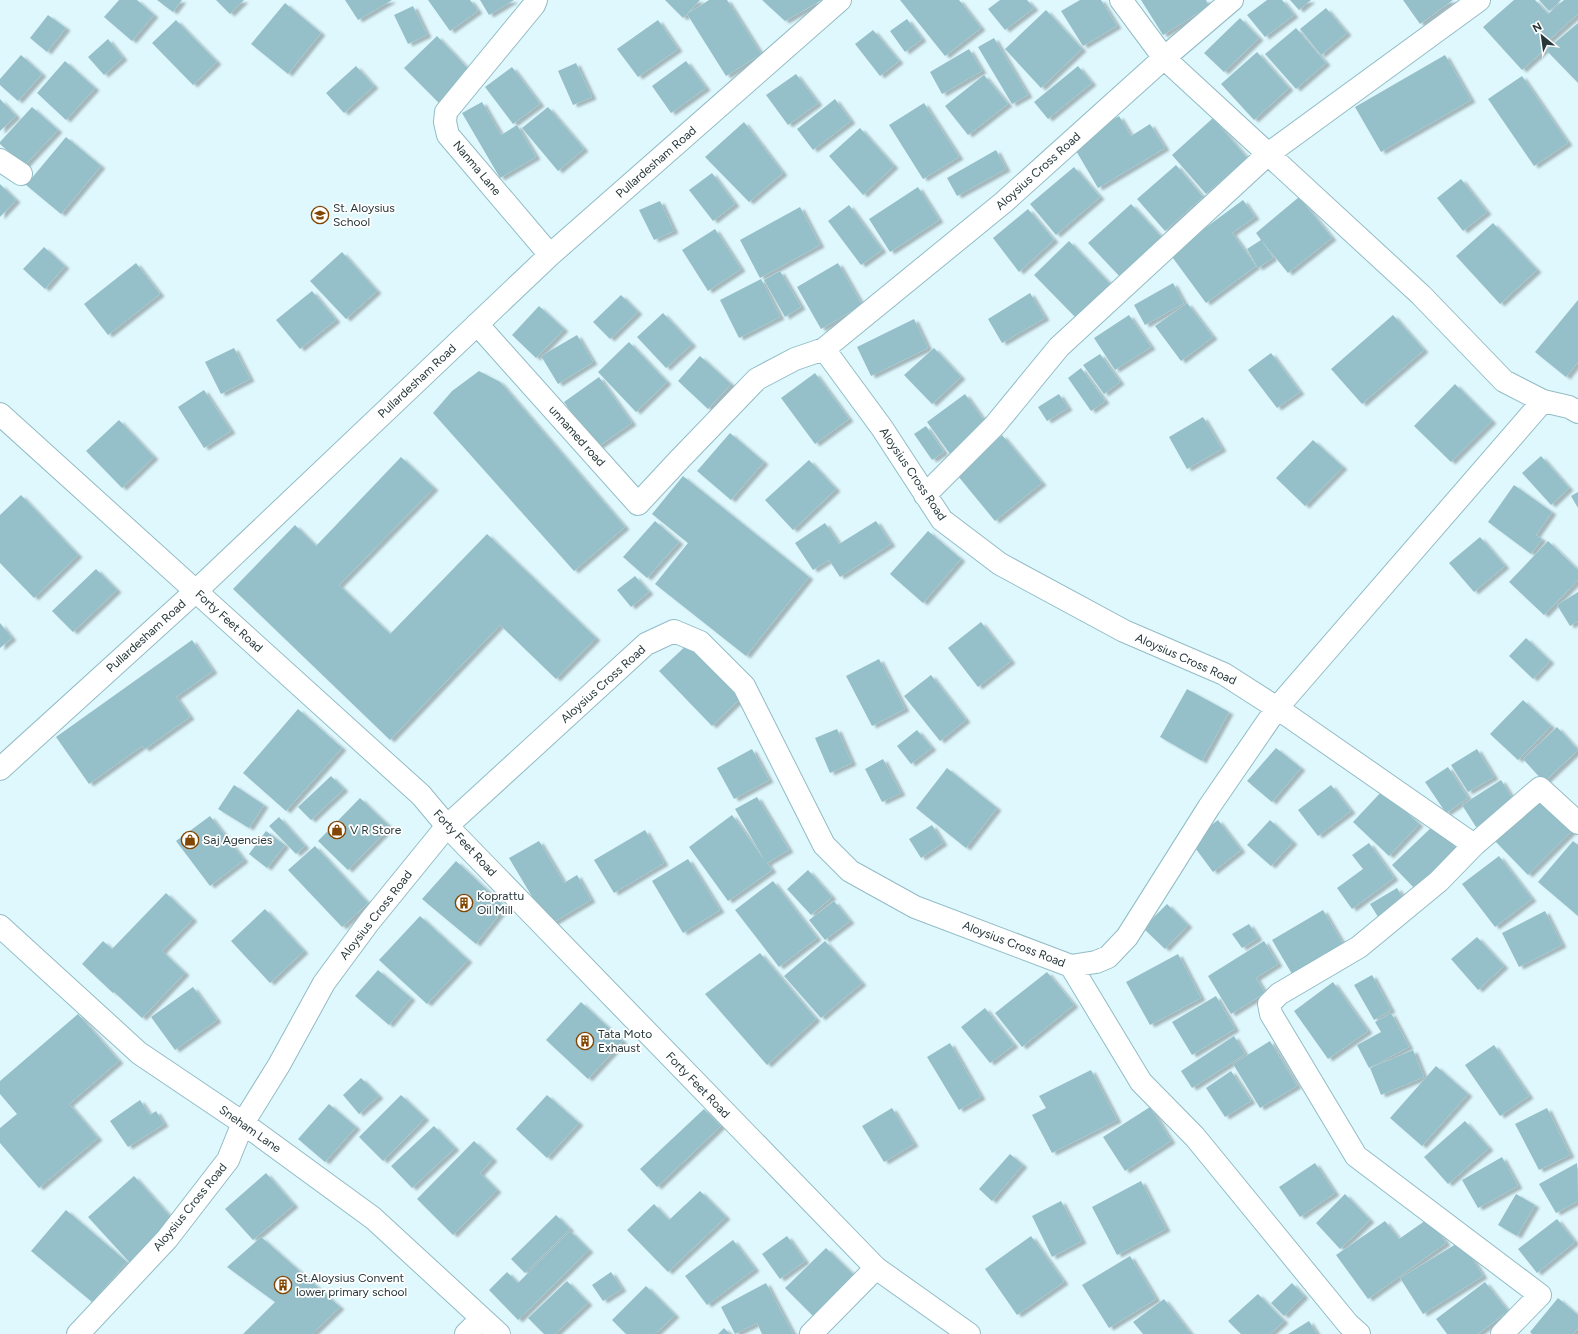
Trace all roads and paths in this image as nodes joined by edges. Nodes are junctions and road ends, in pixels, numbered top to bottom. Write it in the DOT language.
graph roads {
  1 [pos="536,0"];
  2 [pos="840,0"];
  3 [pos="1121,0"];
  4 [pos="1232,0"];
  5 [pos="1479,0"];
  6 [pos="1164,58"];
  7 [pos="1268,154"];
  8 [pos="0,160"];
  9 [pos="21,174"];
  10 [pos="550,255"];
  11 [pos="477,324"];
  12 [pos="824,350"];
  13 [pos="1543,401"];
  14 [pos="1578,412"];
  15 [pos="0,414"];
  16 [pos="925,495"];
  17 [pos="196,591"];
  18 [pos="1277,708"];
  19 [pos="0,769"];
  20 [pos="1578,823"];
  21 [pos="447,826"];
  22 [pos="1474,845"];
  23 [pos="0,926"];
  24 [pos="1071,966"];
  25 [pos="244,1123"];
  26 [pos="876,1268"];
  27 [pos="474,1327"];
  28 [pos="78,1334"];
  29 [pos="499,1334"];
  30 [pos="811,1334"];
  31 [pos="969,1334"];
  32 [pos="1359,1334"];
  33 [pos="1502,1334"];
  1 -- 10 [label="street, Nanma Lane"];
  2 -- 10 [label="street, Pullardesham Road"];
  3 -- 6 [label="street"];
  4 -- 6 [label="street, Aloysius Cross Road"];
  5 -- 7 [label="street"];
  6 -- 7 [label="street"];
  6 -- 12 [label="street, Aloysius Cross Road"];
  7 -- 13 [label="street"];
  7 -- 16 [label="street"];
  8 -- 9 [label="street"];
  10 -- 11 [label="street, Pullardesham Road"];
  11 -- 12 [label="street, unnamed road"];
  11 -- 17 [label="street, Pullardesham Road"];
  12 -- 16 [label="street, Aloysius Cross Road"];
  13 -- 14 [label="street"];
  13 -- 18 [label="street"];
  15 -- 17 [label="street, Forty Feet Road"];
  16 -- 18 [label="street, Aloysius Cross Road"];
  17 -- 19 [label="street, Pullardesham Road"];
  17 -- 21 [label="street, Forty Feet Road"];
  18 -- 22 [label="street"];
  18 -- 24 [label="street, Aloysius Cross Road"];
  20 -- 22 [label="street"];
  21 -- 24 [label="street, Aloysius Cross Road"];
  21 -- 25 [label="street, Aloysius Cross Road"];
  21 -- 26 [label="street, Forty Feet Road"];
  22 -- 33 [label="street"];
  23 -- 25 [label="street, Sneham Lane"];
  24 -- 32 [label="street"];
  25 -- 27 [label="street, Sneham Lane"];
  25 -- 28 [label="street, Aloysius Cross Road"];
  26 -- 30 [label="street"];
  26 -- 31 [label="street, Forty Feet Road"];
  27 -- 29 [label="street, Sneham Lane"];
}
